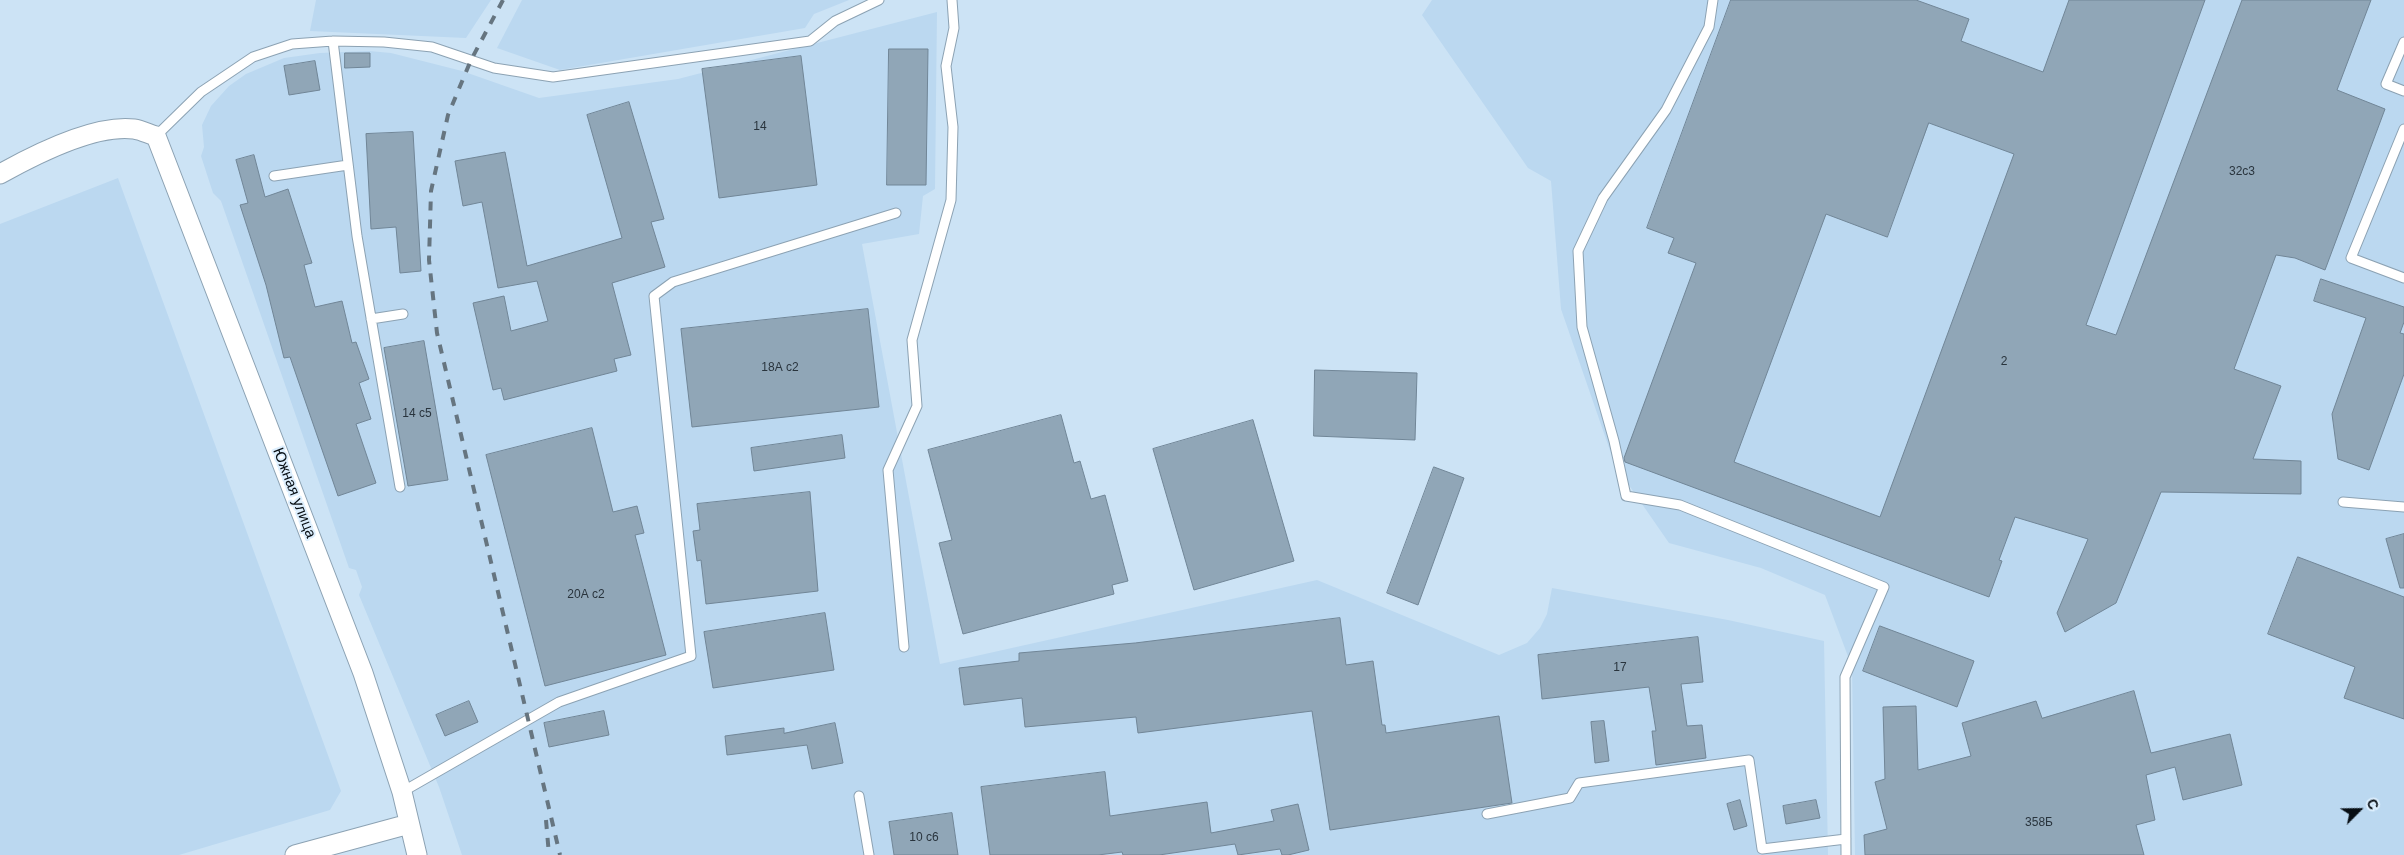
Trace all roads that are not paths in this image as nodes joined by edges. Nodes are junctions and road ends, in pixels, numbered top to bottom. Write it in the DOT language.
graph roads {
  1 [pos="879,0"];
  2 [pos="952,0"];
  3 [pos="1713,0"];
  4 [pos="333,41"];
  5 [pos="2404,42"];
  6 [pos="2404,91"];
  7 [pos="2404,129"];
  8 [pos="156,136"];
  9 [pos="348,165"];
  10 [pos="0,174"];
  11 [pos="274,176"];
  12 [pos="896,214"];
  13 [pos="2404,278"];
  14 [pos="403,314"];
  15 [pos="371,319"];
  16 [pos="400,487"];
  17 [pos="2343,502"];
  18 [pos="2404,507"];
  19 [pos="904,647"];
  20 [pos="402,792"];
  21 [pos="859,796"];
  22 [pos="1487,814"];
  23 [pos="409,824"];
  24 [pos="1846,839"];
  25 [pos="294,855"];
  26 [pos="417,855"];
  27 [pos="869,855"];
  28 [pos="1846,855"];
  1 -- 4 [label="lane"];
  2 -- 19 [label="lane"];
  3 -- 24 [label="lane"];
  4 -- 8 [label="lane"];
  4 -- 9 [label="lane"];
  5 -- 6 [label="lane"];
  7 -- 13 [label="lane"];
  8 -- 10 [label="street"];
  8 -- 20 [label="street, Южная улица"];
  9 -- 11 [label="lane"];
  9 -- 15 [label="lane"];
  12 -- 20 [label="lane"];
  14 -- 15 [label="lane"];
  15 -- 16 [label="lane"];
  17 -- 18 [label="lane"];
  20 -- 23 [label="street, Южная улица"];
  21 -- 27 [label="lane"];
  22 -- 24 [label="lane"];
  23 -- 25 [label="street"];
  23 -- 26 [label="street, Южная улица"];
  24 -- 28 [label="lane"];
}
